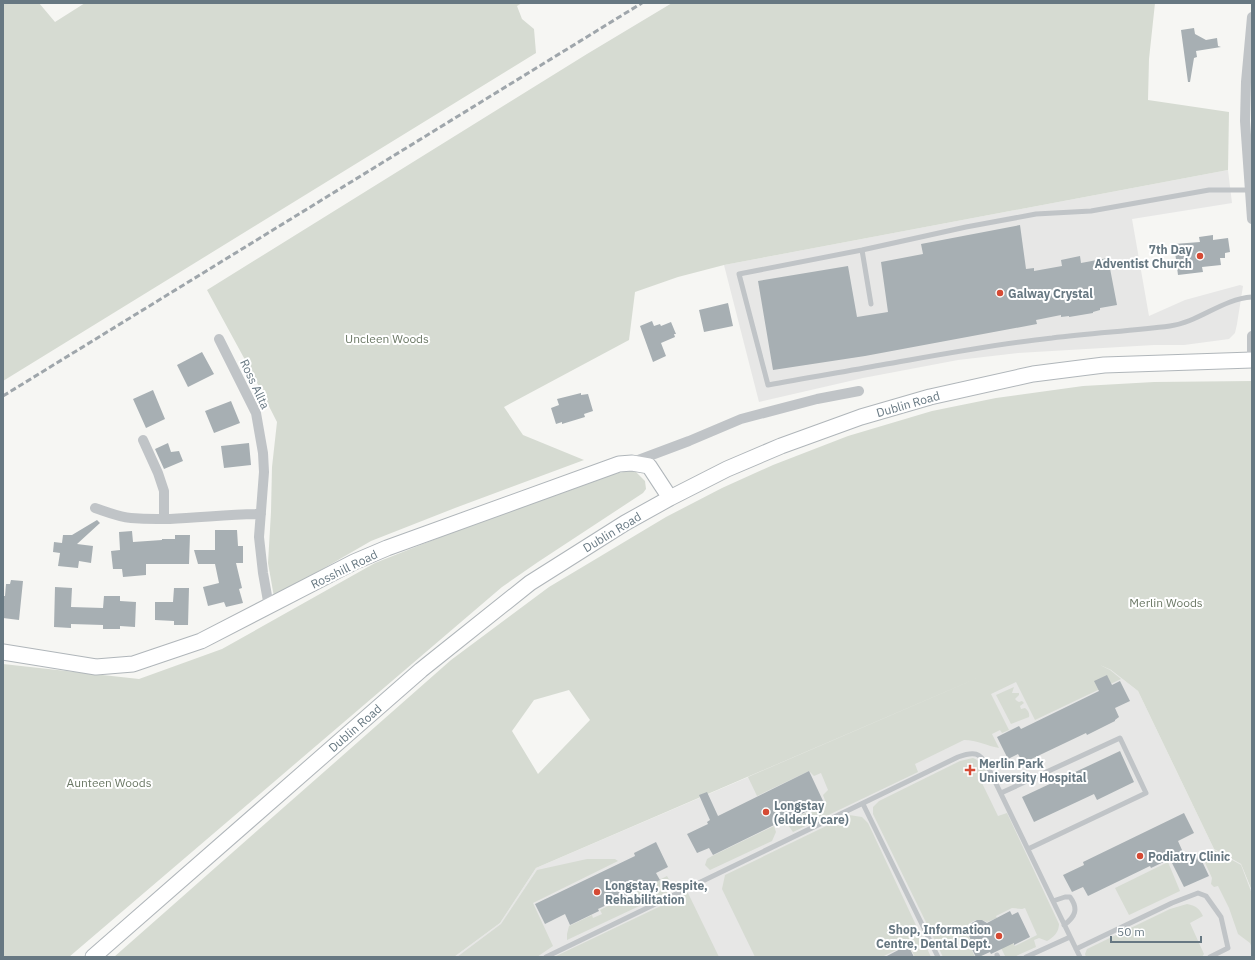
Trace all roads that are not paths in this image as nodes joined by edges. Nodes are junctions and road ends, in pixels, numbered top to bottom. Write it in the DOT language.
graph roads {
  1 [pos="1252,17"];
  2 [pos="1249,82"];
  3 [pos="1249,190"];
  4 [pos="1252,219"];
  5 [pos="862,250"];
  6 [pos="1252,297"];
  7 [pos="871,304"];
  8 [pos="1252,336"];
  9 [pos="219,339"];
  10 [pos="1252,360"];
  11 [pos="859,391"];
  12 [pos="143,440"];
  13 [pos="632,463"];
  14 [pos="670,498"];
  15 [pos="95,508"];
  16 [pos="261,514"];
  17 [pos="164,518"];
  18 [pos="269,607"];
  19 [pos="3,652"];
  20 [pos="1001,793"];
  21 [pos="864,804"];
  22 [pos="1028,849"];
  23 [pos="1053,901"];
  24 [pos="1064,924"];
  25 [pos="1070,937"];
  26 [pos="1076,948"];
  27 [pos="93,957"];
  28 [pos="546,957"];
  29 [pos="938,957"];
  30 [pos="1026,957"];
  31 [pos="1080,957"];
  32 [pos="1210,957"];
  1 -- 2 [label="street"];
  2 -- 3 [label="street"];
  3 -- 4 [label="street"];
  3 -- 5 [label="lane"];
  5 -- 6 [label="lane"];
  5 -- 7 [label="lane"];
  8 -- 10 [label="street"];
  9 -- 16 [label="street, Ross Allta"];
  10 -- 14 [label="main road, Dublin Road"];
  11 -- 13 [label="street"];
  12 -- 17 [label="street"];
  13 -- 14 [label="main road, Rosshill Road"];
  13 -- 18 [label="main road, Rosshill Road"];
  14 -- 27 [label="main road, Dublin Road"];
  15 -- 17 [label="street"];
  16 -- 17 [label="street"];
  16 -- 18 [label="street, Ross Allta"];
  18 -- 19 [label="main road, Rosshill Road"];
  20 -- 21 [label="lane"];
  20 -- 22 [label="lane"];
  20 -- 22 [label="lane"];
  21 -- 28 [label="lane"];
  21 -- 29 [label="lane"];
  22 -- 23 [label="lane"];
  23 -- 24 [label="lane"];
  23 -- 24 [label="lane"];
  24 -- 25 [label="lane"];
  25 -- 26 [label="lane"];
  25 -- 30 [label="lane"];
  26 -- 31 [label="lane"];
  26 -- 32 [label="lane"];
}
